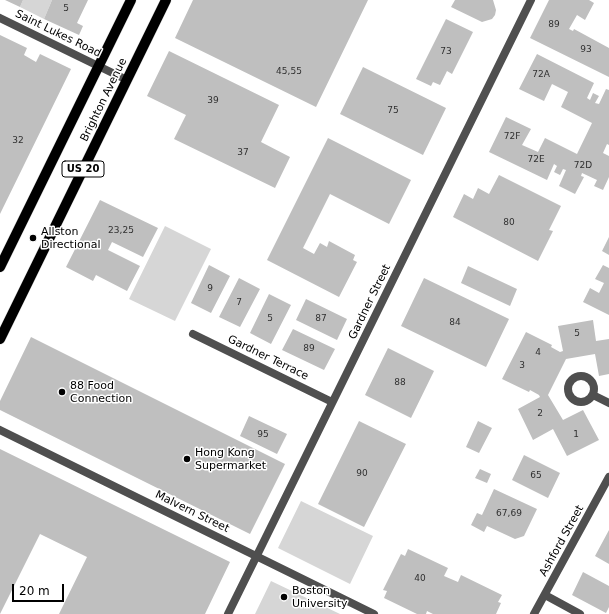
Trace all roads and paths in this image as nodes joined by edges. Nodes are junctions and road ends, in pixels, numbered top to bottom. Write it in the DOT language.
graph roads {
  1 [pos="131,0"];
  2 [pos="166,0"];
  3 [pos="531,0"];
  4 [pos="0,18"];
  5 [pos="98,66"];
  6 [pos="127,80"];
  7 [pos="0,267"];
  8 [pos="193,334"];
  9 [pos="0,339"];
  10 [pos="593,395"];
  11 [pos="332,402"];
  12 [pos="609,403"];
  13 [pos="0,430"];
  14 [pos="609,477"];
  15 [pos="606,491"];
  16 [pos="256,556"];
  17 [pos="545,595"];
  18 [pos="228,614"];
  19 [pos="374,614"];
  20 [pos="534,614"];
  21 [pos="580,614"];
  1 -- 5 [label="main road, Brighton Avenue / US 20"];
  2 -- 6 [label="main road, Brighton Avenue / US 20"];
  3 -- 11 [label="street, Gardner Street"];
  4 -- 5 [label="street, Saint Lukes Road"];
  5 -- 6 [label="street, Saint Lukes Road"];
  5 -- 7 [label="main road, Brighton Avenue / US 20"];
  6 -- 9 [label="main road, Brighton Avenue / US 20"];
  8 -- 11 [label="street, Gardner Terrace"];
  10 -- 12 [label="street"];
  11 -- 16 [label="street, Gardner Street"];
  13 -- 16 [label="street, Malvern Street"];
  14 -- 15 [label="street, Ashford Street"];
  15 -- 17 [label="street, Ashford Street"];
  16 -- 18 [label="street, Gardner Street"];
  16 -- 19 [label="street, Malvern Street"];
  17 -- 20 [label="street, Ashford Street"];
  17 -- 21 [label="street"];
}
